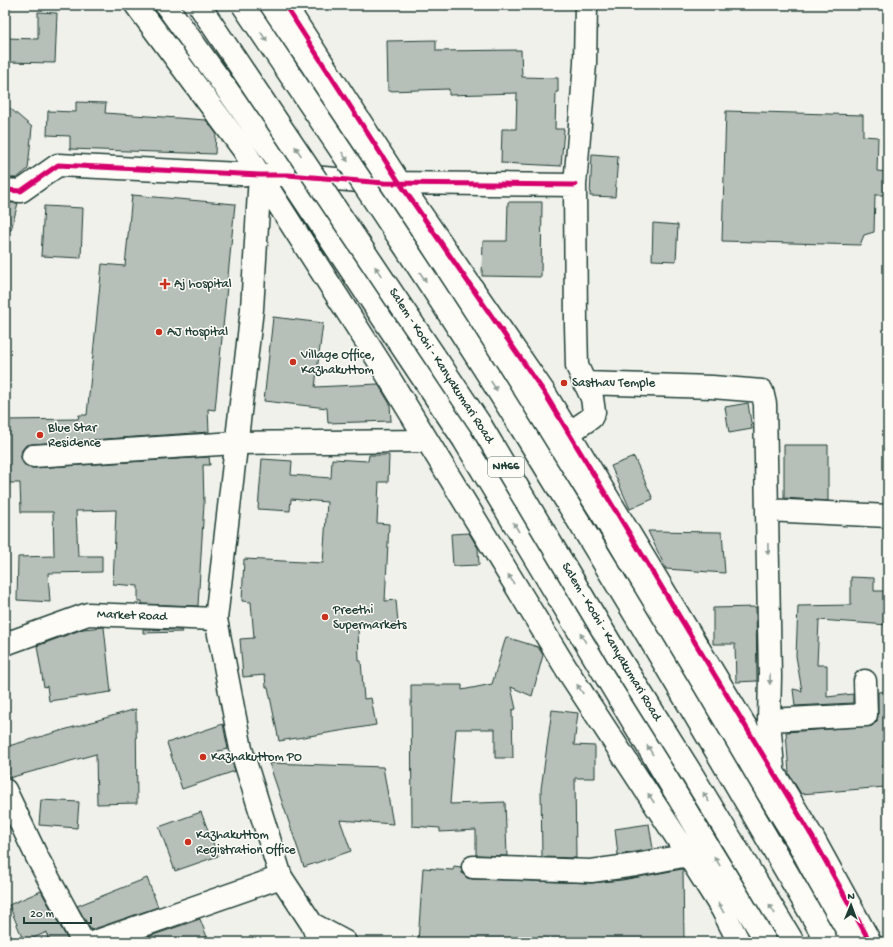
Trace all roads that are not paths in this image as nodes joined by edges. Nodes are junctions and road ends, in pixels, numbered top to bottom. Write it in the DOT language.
graph roads {
  1 [pos="136,5"];
  2 [pos="166,5"];
  3 [pos="199,5"];
  4 [pos="243,5"];
  5 [pos="270,5"];
  6 [pos="285,5"];
  7 [pos="586,5"];
  8 [pos="288,175"];
  9 [pos="260,176"];
  10 [pos="391,183"];
  11 [pos="575,185"];
  12 [pos="5,190"];
  13 [pos="584,383"];
  14 [pos="568,433"];
  15 [pos="427,441"];
  16 [pos="235,443"];
  17 [pos="33,456"];
  18 [pos="767,510"];
  19 [pos="888,516"];
  20 [pos="216,619"];
  21 [pos="5,644"];
  22 [pos="865,681"];
  23 [pos="769,720"];
  24 [pos="773,772"];
  25 [pos="5,790"];
  26 [pos="688,855"];
  27 [pos="473,867"];
  28 [pos="281,877"];
  29 [pos="316,933"];
  30 [pos="83,942"];
  31 [pos="95,942"];
  32 [pos="345,942"];
  33 [pos="739,942"];
  34 [pos="767,942"];
  35 [pos="793,942"];
  36 [pos="827,942"];
  37 [pos="851,942"];
  38 [pos="870,942"];
  1 -- 9 [label="main road"];
  2 -- 8 [label="main road"];
  35 -- 3 [label="main road, Salem - Kochi - Kanyakumari Road / NH66, one-way, bridge"];
  4 -- 36 [label="main road, NH66, one-way, bridge"];
  5 -- 10 [label="main road"];
  6 -- 10 [label="main road"];
  7 -- 11 [label="main road"];
  8 -- 9 [label="main road"];
  8 -- 10 [label="main road"];
  34 -- 8 [label="main road, one-way"];
  9 -- 12 [label="main road"];
  9 -- 15 [label="main road"];
  9 -- 16 [label="main road"];
  10 -- 11 [label="main road"];
  10 -- 14 [label="main road"];
  10 -- 37 [label="main road"];
  11 -- 13 [label="main road"];
  13 -- 14 [label="main road"];
  13 -- 18 [label="main road"];
  14 -- 24 [label="main road"];
  15 -- 16 [label="main road"];
  26 -- 15 [label="main road, one-way"];
  16 -- 17 [label="main road"];
  16 -- 20 [label="main road"];
  18 -- 19 [label="main road"];
  18 -- 23 [label="main road, one-way"];
  20 -- 21 [label="main road, Market Road"];
  20 -- 28 [label="main road"];
  22 -- 23 [label="main road"];
  23 -- 24 [label="main road"];
  24 -- 38 [label="main road"];
  25 -- 30 [label="main road"];
  26 -- 27 [label="main road"];
  33 -- 26 [label="main road, one-way"];
  28 -- 29 [label="main road"];
  28 -- 31 [label="main road"];
  29 -- 32 [label="main road"];
}
